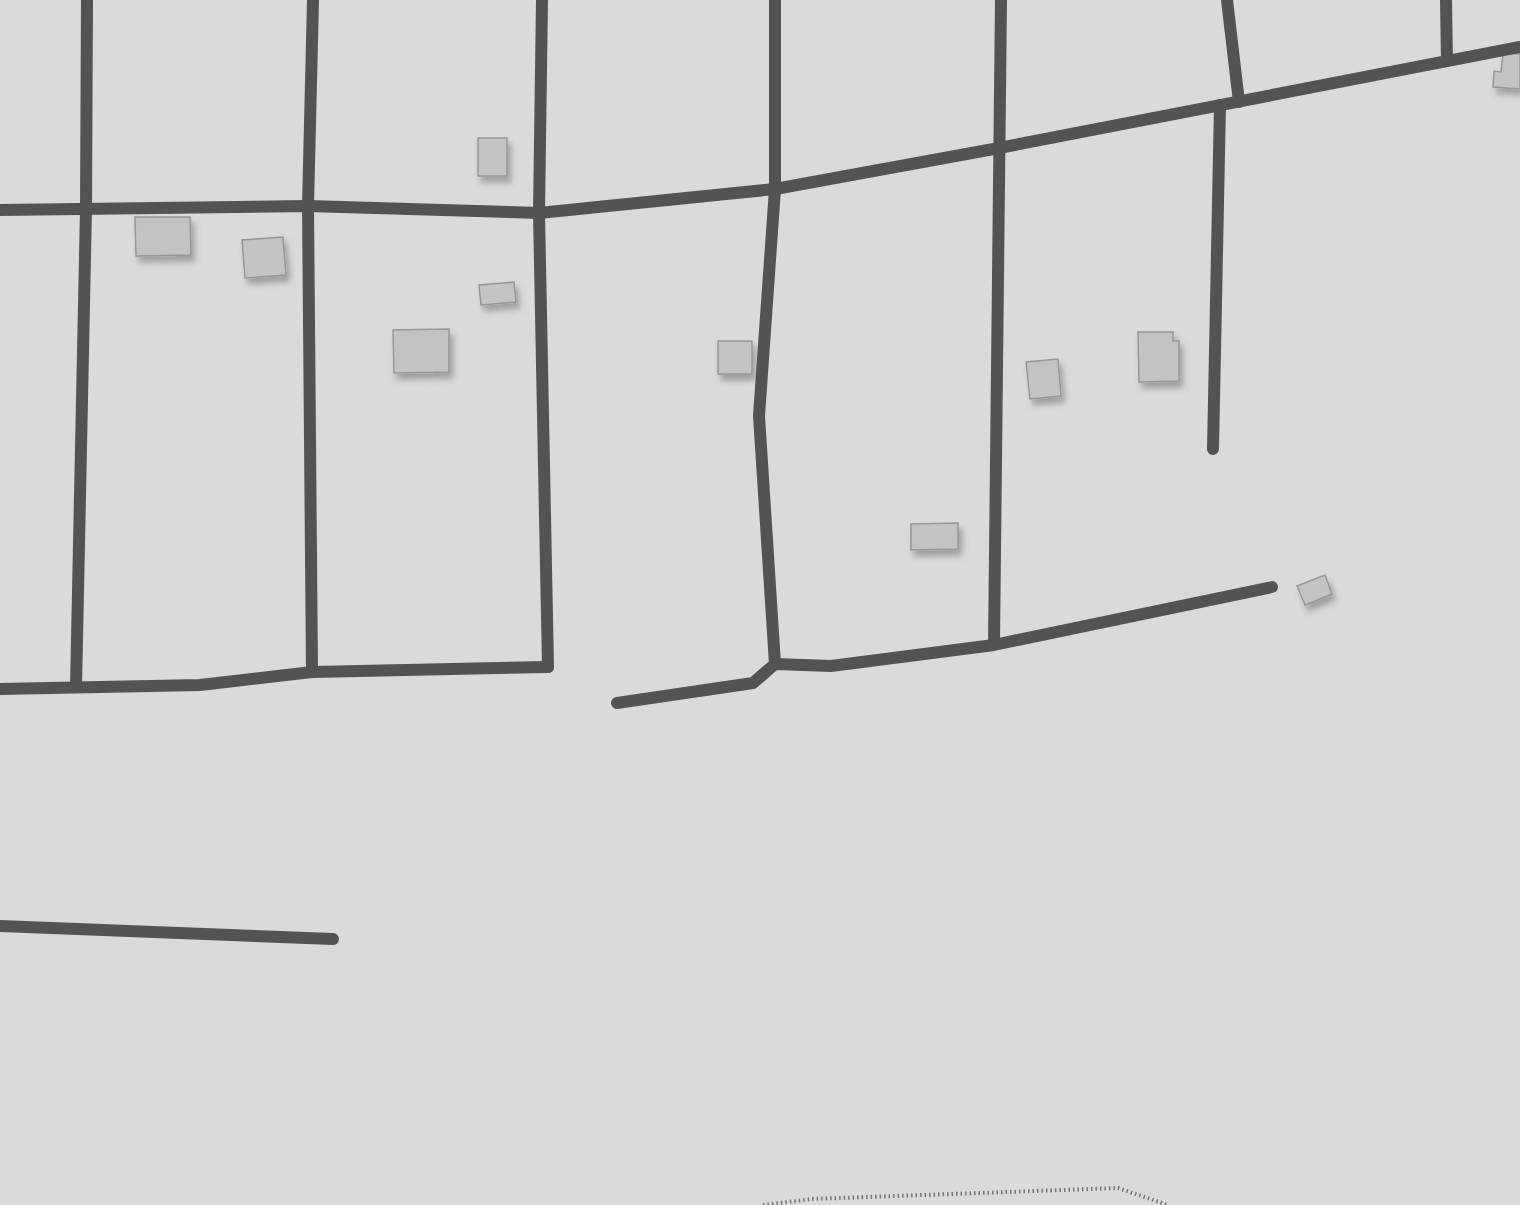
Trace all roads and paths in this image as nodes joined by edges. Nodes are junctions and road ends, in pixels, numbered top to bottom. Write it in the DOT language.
graph roads {
  1 [pos="87,0"];
  2 [pos="313,0"];
  3 [pos="543,0"];
  4 [pos="775,0"];
  5 [pos="1000,0"];
  6 [pos="1227,0"];
  7 [pos="1446,0"];
  8 [pos="1520,47"];
  9 [pos="1447,61"];
  10 [pos="1239,102"];
  11 [pos="1220,105"];
  12 [pos="999,148"];
  13 [pos="775,189"];
  14 [pos="308,206"];
  15 [pos="86,208"];
  16 [pos="0,210"];
  17 [pos="539,213"];
  18 [pos="1213,449"];
  19 [pos="1272,587"];
  20 [pos="994,645"];
  21 [pos="775,664"];
  22 [pos="312,672"];
  23 [pos="76,687"];
  24 [pos="0,689"];
  25 [pos="617,703"];
  26 [pos="0,926"];
  27 [pos="333,939"];
  28 [pos="763,1205"];
  29 [pos="1168,1205"];
  1 -- 15 [label="street"];
  2 -- 14 [label="street"];
  3 -- 17 [label="street"];
  4 -- 13 [label="street"];
  5 -- 12 [label="street"];
  6 -- 10 [label="street"];
  7 -- 9 [label="street"];
  8 -- 9 [label="street"];
  9 -- 10 [label="street"];
  10 -- 11 [label="street"];
  11 -- 12 [label="street"];
  11 -- 18 [label="street"];
  12 -- 13 [label="street"];
  12 -- 20 [label="street"];
  13 -- 17 [label="street"];
  13 -- 21 [label="street"];
  14 -- 15 [label="street"];
  14 -- 17 [label="street"];
  14 -- 22 [label="street"];
  15 -- 16 [label="street"];
  15 -- 23 [label="street"];
  17 -- 22 [label="street"];
  19 -- 20 [label="street"];
  20 -- 21 [label="street"];
  21 -- 25 [label="street"];
  22 -- 23 [label="street"];
  23 -- 24 [label="street"];
  26 -- 27 [label="street"];
  28 -- 29 [label="path"];
}
